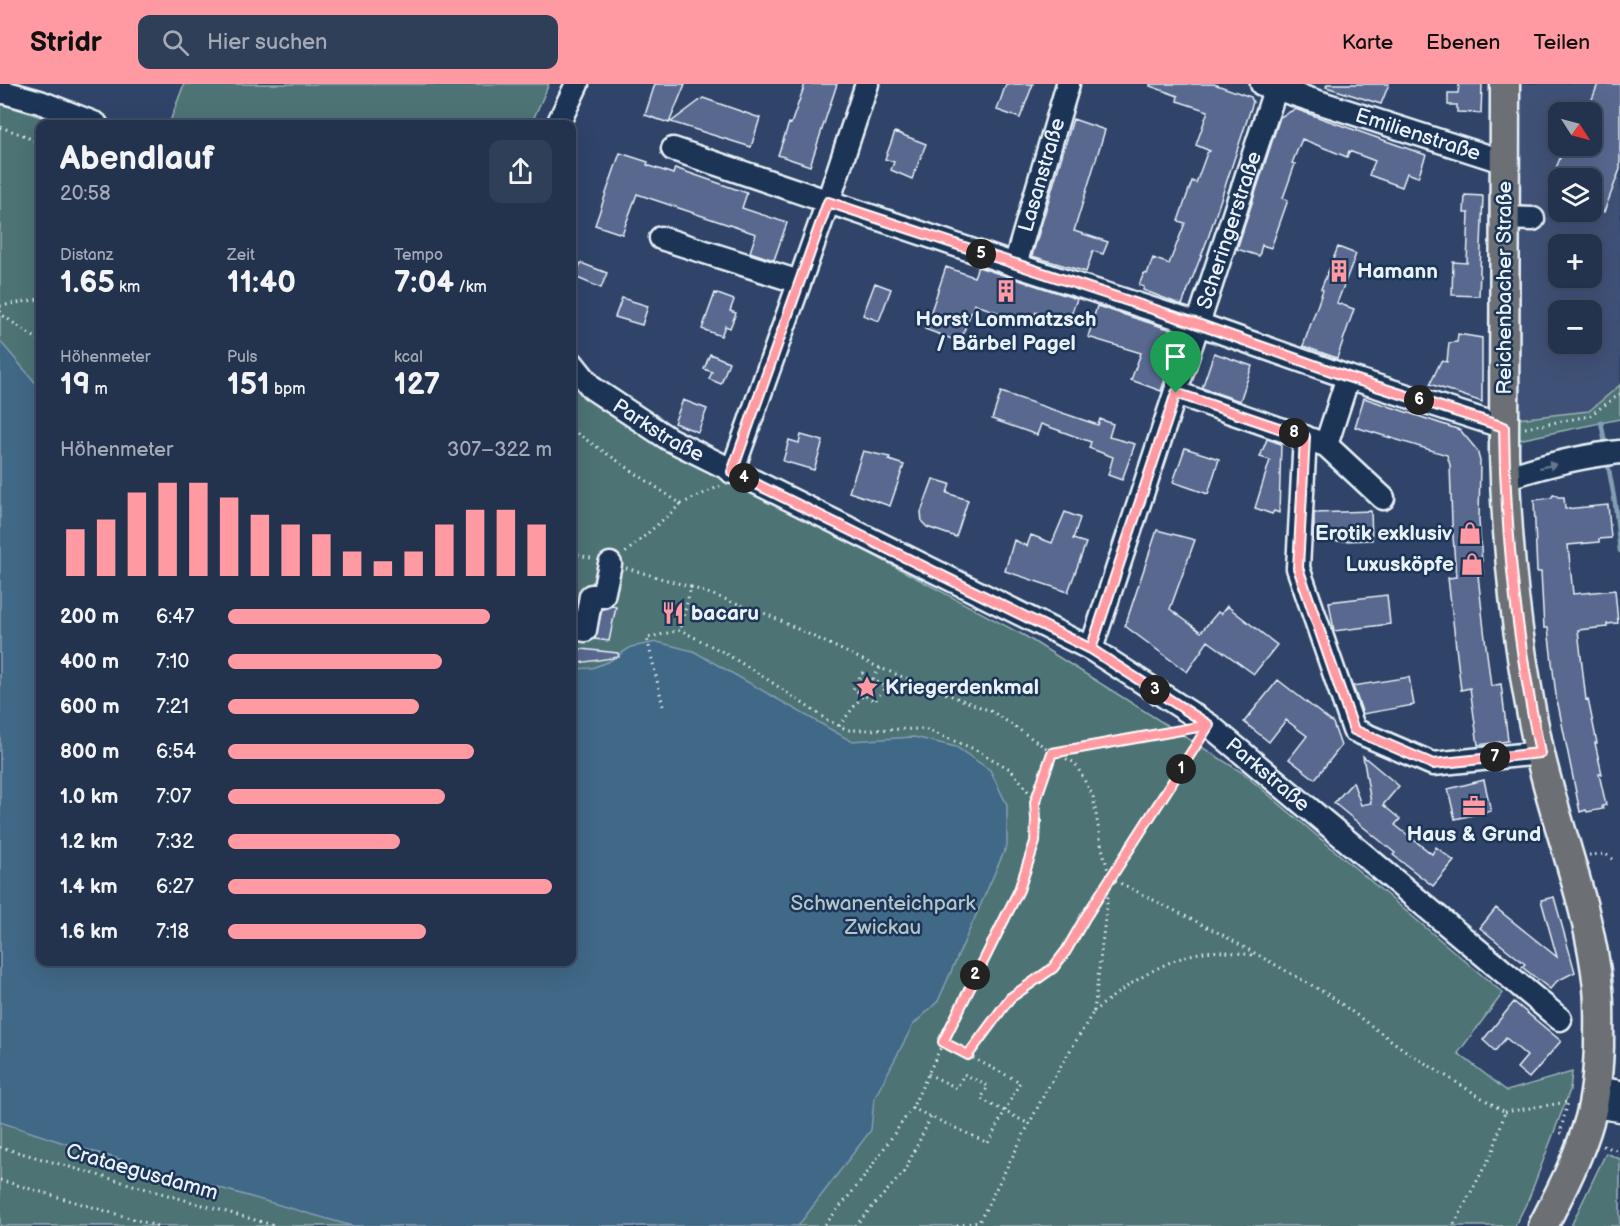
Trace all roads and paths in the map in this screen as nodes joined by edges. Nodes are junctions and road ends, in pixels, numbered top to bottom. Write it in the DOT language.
graph roads {
  1 [pos="577,84"];
  2 [pos="867,84"];
  3 [pos="1068,84"];
  4 [pos="1505,84"];
  5 [pos="1271,85"];
  6 [pos="0,91"];
  7 [pos="86,120"];
  8 [pos="560,120"];
  9 [pos="0,127"];
  10 [pos="36,142"];
  11 [pos="673,148"];
  12 [pos="1505,162"];
  13 [pos="828,202"];
  14 [pos="1504,218"];
  15 [pos="1533,219"];
  16 [pos="661,238"];
  17 [pos="1015,265"];
  18 [pos="799,282"];
  19 [pos="36,300"];
  20 [pos="0,306"];
  21 [pos="0,311"];
  22 [pos="1198,324"];
  23 [pos="36,338"];
  24 [pos="576,368"];
  25 [pos="1348,377"];
  26 [pos="1176,393"];
  27 [pos="1620,394"];
  28 [pos="1504,427"];
  29 [pos="576,433"];
  30 [pos="1315,441"];
  31 [pos="1620,452"];
  32 [pos="732,472"];
  33 [pos="1505,478"];
  34 [pos="1383,498"];
  35 [pos="681,504"];
  36 [pos="576,554"];
  37 [pos="610,564"];
  38 [pos="691,586"];
  39 [pos="576,629"];
  40 [pos="680,630"];
  41 [pos="1091,649"];
  42 [pos="880,668"];
  43 [pos="873,679"];
  44 [pos="862,695"];
  45 [pos="663,706"];
  46 [pos="1209,725"];
  47 [pos="839,726"];
  48 [pos="1052,753"];
  49 [pos="1540,753"];
  50 [pos="1035,802"];
  51 [pos="1598,854"];
  52 [pos="1613,858"];
  53 [pos="1110,878"];
  54 [pos="1256,955"];
  55 [pos="1094,1011"];
  56 [pos="1560,1019"];
  57 [pos="943,1042"];
  58 [pos="968,1055"];
  59 [pos="928,1074"];
  60 [pos="1599,1100"];
  61 [pos="912,1108"];
  62 [pos="1004,1112"];
  63 [pos="1505,1112"];
  64 [pos="931,1117"];
  65 [pos="1029,1124"];
  66 [pos="0,1147"];
  67 [pos="0,1180"];
  68 [pos="259,1221"];
  69 [pos="978,1225"];
  70 [pos="157,1226"];
  71 [pos="257,1226"];
  72 [pos="276,1226"];
  73 [pos="824,1226"];
  74 [pos="855,1226"];
  75 [pos="957,1226"];
  76 [pos="1453,1226"];
  77 [pos="1543,1226"];
  1 -- 8 [label="street"];
  2 -- 13 [label="street"];
  3 -- 17 [label="street, Lasanstraße"];
  4 -- 12 [label="main road, Reichenbacher Straße"];
  5 -- 12 [label="street, Emilienstraße"];
  5 -- 22 [label="street, Scheringerstraße"];
  6 -- 7 [label="street"];
  9 -- 10 [label="path"];
  11 -- 13 [label="street"];
  12 -- 14 [label="main road, Reichenbacher Straße"];
  13 -- 17 [label="street"];
  13 -- 18 [label="street"];
  14 -- 15 [label="street"];
  14 -- 28 [label="main road, Reichenbacher Straße"];
  16 -- 18 [label="street"];
  17 -- 22 [label="street"];
  18 -- 32 [label="street"];
  19 -- 20 [label="path"];
  21 -- 23 [label="path"];
  22 -- 25 [label="street"];
  22 -- 26 [label="street, Scheringerstraße"];
  24 -- 32 [label="street, Parkstraße"];
  25 -- 28 [label="street"];
  25 -- 30 [label="street"];
  26 -- 30 [label="street"];
  26 -- 41 [label="street, Scheringerstraße"];
  27 -- 28 [label="path"];
  28 -- 33 [label="main road, Reichenbacher Straße"];
  29 -- 35 [label="path"];
  30 -- 34 [label="street"];
  30 -- 49 [label="street"];
  33 -- 31 [label="street, one-way"];
  32 -- 35 [label="path"];
  32 -- 41 [label="street, Parkstraße"];
  33 -- 49 [label="main road, Reichenbacher Straße"];
  35 -- 37 [label="path"];
  36 -- 37 [label="path"];
  37 -- 38 [label="path"];
  37 -- 39 [label="street"];
  38 -- 40 [label="path"];
  38 -- 42 [label="path"];
  40 -- 45 [label="path"];
  40 -- 47 [label="path"];
  41 -- 46 [label="street, Parkstraße"];
  42 -- 43 [label="path"];
  42 -- 48 [label="path"];
  43 -- 44 [label="path"];
  43 -- 44 [label="path"];
  44 -- 47 [label="path"];
  46 -- 48 [label="path"];
  46 -- 53 [label="path"];
  46 -- 56 [label="street, Parkstraße"];
  47 -- 50 [label="path"];
  48 -- 50 [label="path"];
  48 -- 53 [label="path"];
  49 -- 60 [label="main road, Reichenbacher Straße"];
  50 -- 57 [label="path"];
  51 -- 52 [label="path"];
  53 -- 54 [label="path"];
  53 -- 55 [label="path"];
  53 -- 58 [label="path"];
  54 -- 55 [label="path"];
  54 -- 63 [label="path"];
  55 -- 65 [label="path"];
  57 -- 58 [label="path"];
  57 -- 59 [label="path"];
  58 -- 62 [label="path"];
  59 -- 61 [label="path"];
  59 -- 62 [label="path"];
  60 -- 63 [label="path"];
  60 -- 77 [label="main road, Reichenbacher Straße"];
  61 -- 64 [label="path"];
  61 -- 73 [label="path"];
  62 -- 64 [label="path"];
  62 -- 65 [label="path"];
  63 -- 76 [label="path"];
  64 -- 74 [label="path"];
  65 -- 69 [label="path"];
  66 -- 68 [label="path, Crataegusdamm"];
  67 -- 70 [label="path"];
  68 -- 71 [label="path"];
  68 -- 72 [label="path, Crataegusdamm"];
  69 -- 75 [label="path"];
}
